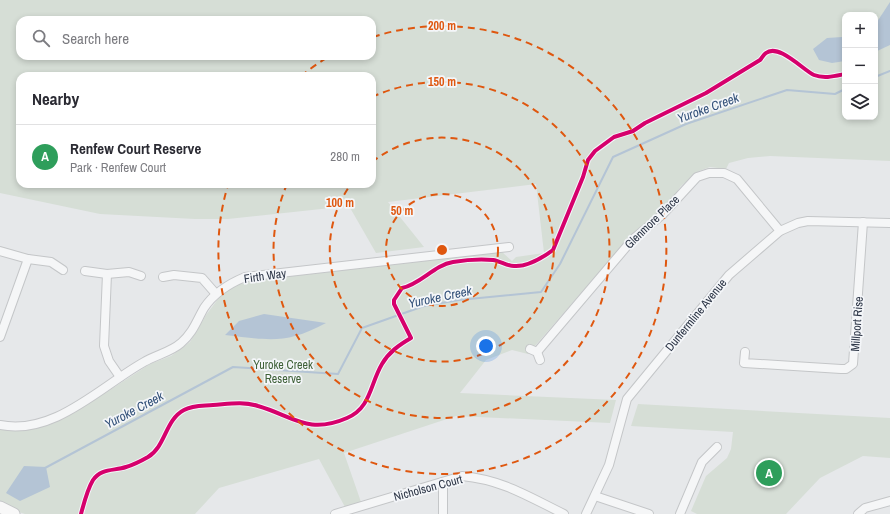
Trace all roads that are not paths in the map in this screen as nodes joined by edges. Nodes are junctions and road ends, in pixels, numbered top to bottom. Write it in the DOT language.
graph roads {
  1 [pos="863,222"];
  2 [pos="890,223"];
  3 [pos="780,231"];
  4 [pos="509,247"];
  5 [pos="0,252"];
  6 [pos="28,259"];
  7 [pos="63,270"];
  8 [pos="85,270"];
  9 [pos="107,274"];
  10 [pos="141,276"];
  11 [pos="162,277"];
  12 [pos="216,294"];
  13 [pos="0,337"];
  14 [pos="745,352"];
  15 [pos="536,354"];
  16 [pos="120,377"];
  17 [pos="0,425"];
  18 [pos="718,447"];
  19 [pos="443,482"];
  20 [pos="595,496"];
  21 [pos="890,501"];
  22 [pos="0,507"];
  23 [pos="14,514"];
  24 [pos="335,514"];
  25 [pos="443,514"];
  26 [pos="564,514"];
  27 [pos="586,514"];
  28 [pos="649,514"];
  29 [pos="680,514"];
  30 [pos="858,514"];
  1 -- 2 [label="street, Dunfermline Avenue"];
  1 -- 3 [label="street, Dunfermline Avenue"];
  1 -- 14 [label="street, Millport Rise"];
  3 -- 15 [label="street, Glenmore Place"];
  3 -- 20 [label="street, Dunfermline Avenue"];
  4 -- 12 [label="street, Firth Way"];
  5 -- 6 [label="street"];
  6 -- 7 [label="street"];
  6 -- 13 [label="street"];
  8 -- 9 [label="street"];
  9 -- 10 [label="street"];
  9 -- 16 [label="street"];
  11 -- 12 [label="street"];
  12 -- 16 [label="street, Firth Way"];
  16 -- 17 [label="street, Firth Way"];
  18 -- 29 [label="street"];
  19 -- 24 [label="street, Nicholson Court"];
  19 -- 25 [label="street"];
  19 -- 26 [label="street, Nicholson Court"];
  20 -- 27 [label="street, Dunfermline Avenue"];
  20 -- 28 [label="street"];
  21 -- 30 [label="street"];
  22 -- 23 [label="street"];
}
